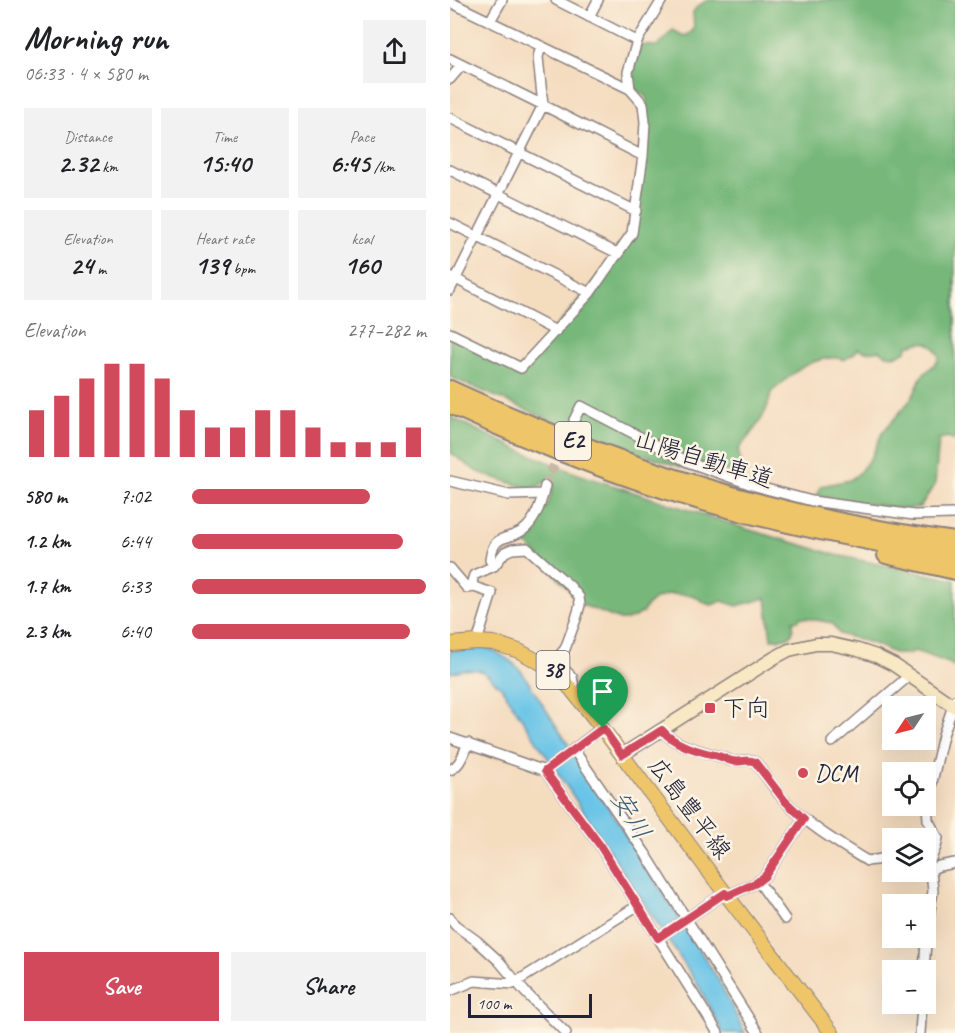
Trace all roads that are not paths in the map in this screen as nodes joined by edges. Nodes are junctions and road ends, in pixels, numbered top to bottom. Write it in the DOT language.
graph roads {
  1 [pos="502,0"];
  2 [pos="556,0"];
  3 [pos="598,0"];
  4 [pos="661,0"];
  5 [pos="450,2"];
  6 [pos="589,17"];
  7 [pos="490,21"];
  8 [pos="637,41"];
  9 [pos="541,47"];
  10 [pos="450,59"];
  11 [pos="462,65"];
  12 [pos="450,80"];
  13 [pos="630,89"];
  14 [pos="543,105"];
  15 [pos="450,118"];
  16 [pos="520,153"];
  17 [pos="643,156"];
  18 [pos="450,170"];
  19 [pos="498,194"];
  20 [pos="636,211"];
  21 [pos="450,223"];
  22 [pos="477,236"];
  23 [pos="619,254"];
  24 [pos="453,278"];
  25 [pos="450,290"];
  26 [pos="590,293"];
  27 [pos="556,330"];
  28 [pos="450,333"];
  29 [pos="450,388"];
  30 [pos="450,405"];
  31 [pos="574,420"];
  32 [pos="450,481"];
  33 [pos="955,514"];
  34 [pos="783,516"];
  35 [pos="955,532"];
  36 [pos="955,542"];
  37 [pos="955,556"];
  38 [pos="494,566"];
  39 [pos="450,568"];
  40 [pos="955,571"];
  41 [pos="474,587"];
  42 [pos="477,642"];
  43 [pos="450,644"];
  44 [pos="910,675"];
  45 [pos="571,689"];
  46 [pos="954,704"];
  47 [pos="603,728"];
  48 [pos="662,730"];
  49 [pos="450,738"];
  50 [pos="832,742"];
  51 [pos="468,743"];
  52 [pos="573,751"];
  53 [pos="622,755"];
  54 [pos="450,770"];
  55 [pos="547,770"];
  56 [pos="804,819"];
  57 [pos="932,828"];
  58 [pos="882,859"];
  59 [pos="955,863"];
  60 [pos="936,867"];
  61 [pos="758,881"];
  62 [pos="931,882"];
  63 [pos="726,895"];
  64 [pos="637,906"];
  65 [pos="450,918"];
  66 [pos="785,919"];
  67 [pos="686,920"];
  68 [pos="659,938"];
  69 [pos="925,960"];
  70 [pos="516,982"];
  71 [pos="450,991"];
  72 [pos="921,1014"];
  73 [pos="566,1033"];
  74 [pos="717,1033"];
  75 [pos="758,1033"];
  76 [pos="832,1033"];
  77 [pos="920,1033"];
  1 -- 7 [label="street"];
  2 -- 6 [label="street"];
  3 -- 6 [label="street"];
  4 -- 8 [label="street"];
  5 -- 7 [label="street"];
  6 -- 8 [label="street"];
  7 -- 9 [label="street"];
  8 -- 13 [label="street"];
  9 -- 13 [label="street"];
  9 -- 14 [label="street"];
  10 -- 11 [label="street"];
  11 -- 12 [label="street"];
  11 -- 14 [label="street"];
  13 -- 17 [label="street"];
  14 -- 16 [label="street"];
  14 -- 17 [label="street"];
  15 -- 16 [label="street"];
  16 -- 19 [label="street"];
  16 -- 20 [label="street"];
  17 -- 20 [label="street"];
  18 -- 19 [label="street"];
  19 -- 22 [label="street"];
  19 -- 23 [label="street"];
  20 -- 23 [label="street"];
  21 -- 22 [label="street"];
  22 -- 24 [label="street"];
  22 -- 26 [label="street"];
  23 -- 26 [label="street"];
  24 -- 25 [label="street"];
  24 -- 27 [label="street"];
  26 -- 27 [label="street"];
  27 -- 28 [label="street"];
  29 -- 34 [label="highway, 山陽自動車道 / E2"];
  30 -- 34 [label="highway, 山陽自動車道 / E2"];
  31 -- 33 [label="street"];
  32 -- 38 [label="street"];
  34 -- 35 [label="highway"];
  34 -- 36 [label="highway, 山陽自動車道 / E2"];
  34 -- 37 [label="highway, 山陽自動車道 / E2"];
  34 -- 40 [label="highway"];
  38 -- 41 [label="street"];
  38 -- 45 [label="street"];
  39 -- 41 [label="street"];
  41 -- 42 [label="street"];
  42 -- 43 [label="main road, 広島豊平線 / 38"];
  42 -- 45 [label="main road, 広島豊平線 / 38"];
  44 -- 46 [label="street"];
  44 -- 48 [label="street"];
  44 -- 50 [label="street"];
  45 -- 47 [label="main road, 広島豊平線 / 38"];
  46 -- 57 [label="street"];
  47 -- 52 [label="street"];
  47 -- 53 [label="main road, 広島豊平線 / 38"];
  48 -- 53 [label="street"];
  48 -- 56 [label="street"];
  49 -- 51 [label="street"];
  51 -- 54 [label="street"];
  51 -- 55 [label="street"];
  52 -- 55 [label="street"];
  52 -- 67 [label="street"];
  53 -- 63 [label="main road, 広島豊平線 / 38"];
  55 -- 64 [label="street"];
  56 -- 58 [label="street"];
  56 -- 61 [label="street"];
  59 -- 60 [label="street"];
  61 -- 63 [label="street"];
  61 -- 66 [label="street"];
  62 -- 69 [label="street"];
  63 -- 67 [label="street"];
  63 -- 76 [label="main road, 広島豊平線 / 38"];
  64 -- 68 [label="street"];
  64 -- 70 [label="street"];
  65 -- 70 [label="street"];
  67 -- 68 [label="street"];
  67 -- 75 [label="street"];
  68 -- 74 [label="street"];
  70 -- 71 [label="street"];
  70 -- 73 [label="street"];
  72 -- 77 [label="street"];
}
